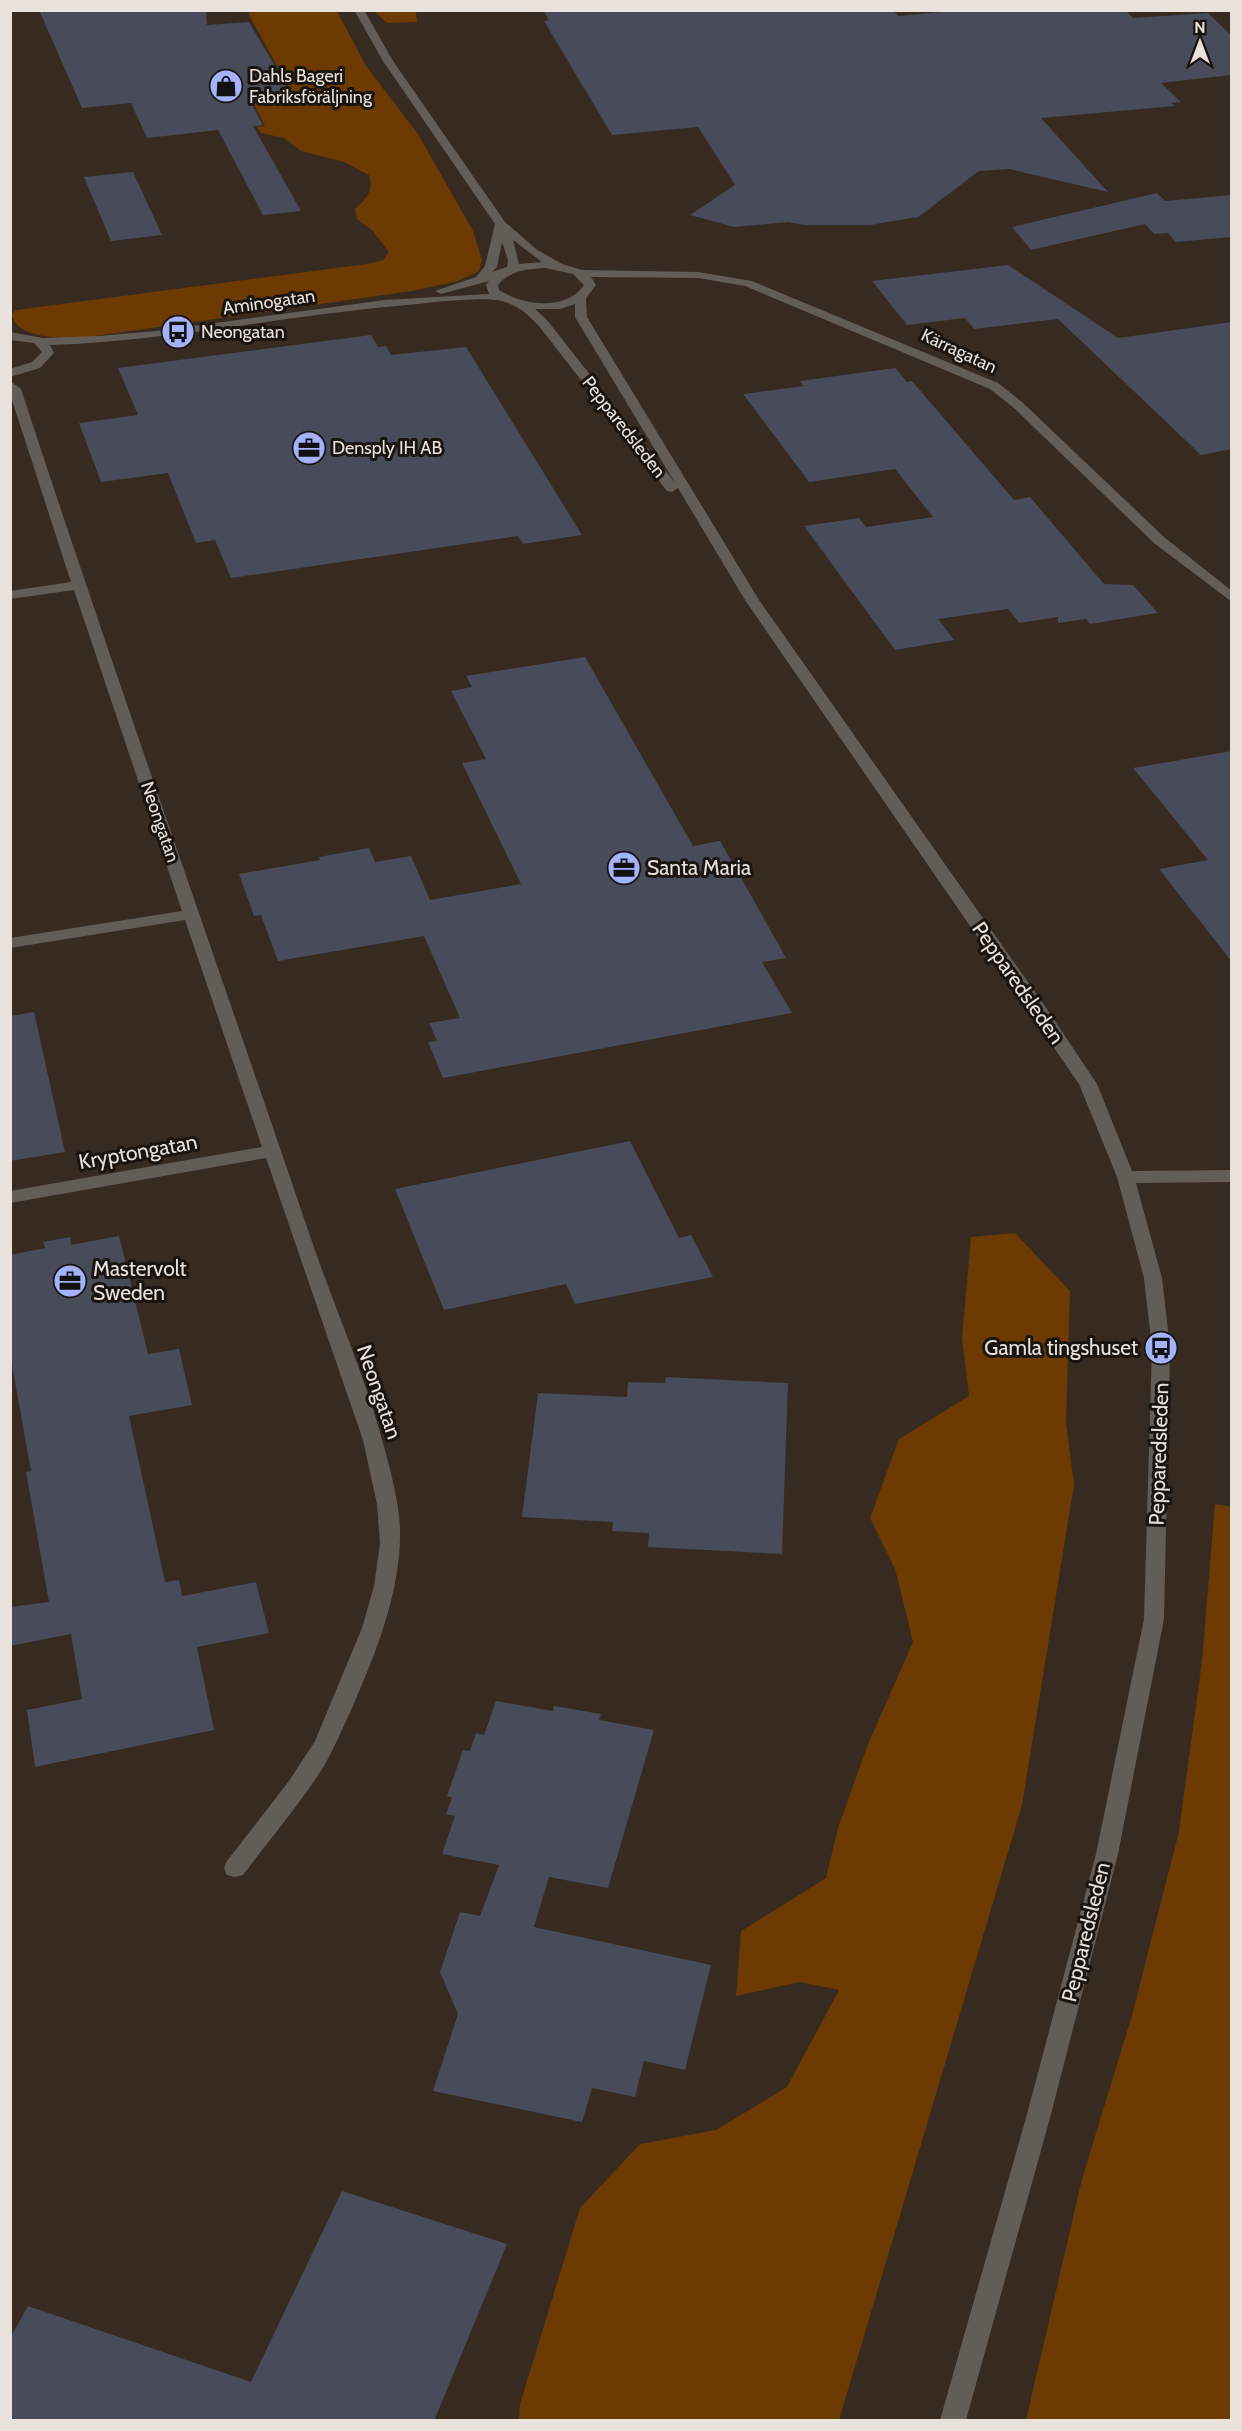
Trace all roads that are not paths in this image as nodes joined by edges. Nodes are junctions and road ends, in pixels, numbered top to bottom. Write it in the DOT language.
graph roads {
  1 [pos="358,13"];
  2 [pos="501,224"];
  3 [pos="558,266"];
  4 [pos="508,271"];
  5 [pos="580,273"];
  6 [pos="641,276"];
  7 [pos="479,281"];
  8 [pos="584,295"];
  9 [pos="500,297"];
  10 [pos="396,302"];
  11 [pos="527,309"];
  12 [pos="10,330"];
  13 [pos="16,336"];
  14 [pos="111,340"];
  15 [pos="41,342"];
  16 [pos="44,360"];
  17 [pos="24,370"];
  18 [pos="12,382"];
  19 [pos="721,551"];
  20 [pos="79,585"];
  21 [pos="10,595"];
  22 [pos="1232,598"];
  23 [pos="192,914"];
  24 [pos="10,943"];
  25 [pos="273,1151"];
  26 [pos="1232,1176"];
  27 [pos="1126,1178"];
  28 [pos="10,1197"];
  29 [pos="235,1868"];
  30 [pos="953,2421"];
  1 -- 2 [label="street"];
  2 -- 3 [label="street"];
  2 -- 4 [label="street"];
  2 -- 7 [label="street"];
  3 -- 4 [label="street, Aminogatan"];
  3 -- 5 [label="street, Kärragatan"];
  4 -- 7 [label="street, Aminogatan"];
  4 -- 9 [label="street"];
  5 -- 6 [label="street, Kärragatan"];
  5 -- 8 [label="street, Pepparedsleden"];
  6 -- 8 [label="street, Kärragatan"];
  6 -- 22 [label="street, Kärragatan"];
  7 -- 10 [label="street, Aminogatan"];
  8 -- 11 [label="street, Kärragatan"];
  8 -- 19 [label="street, Pepparedsleden"];
  9 -- 10 [label="street, Aminogatan"];
  9 -- 11 [label="street"];
  10 -- 11 [label="street"];
  10 -- 14 [label="street, Aminogatan"];
  11 -- 19 [label="street, Pepparedsleden"];
  12 -- 13 [label="street, Aminogatan"];
  13 -- 15 [label="street, Aminogatan"];
  14 -- 15 [label="street, Aminogatan"];
  14 -- 16 [label="street, Aminogatan"];
  15 -- 16 [label="street"];
  16 -- 17 [label="street, Aminogatan"];
  17 -- 18 [label="street, Neongatan"];
  18 -- 20 [label="street, Neongatan"];
  19 -- 27 [label="street, Pepparedsleden"];
  20 -- 21 [label="street"];
  20 -- 23 [label="street, Neongatan"];
  23 -- 24 [label="street"];
  23 -- 25 [label="street, Neongatan"];
  25 -- 28 [label="street, Kryptongatan"];
  25 -- 29 [label="street, Neongatan"];
  26 -- 27 [label="street"];
  27 -- 30 [label="street, Pepparedsleden"];
}
